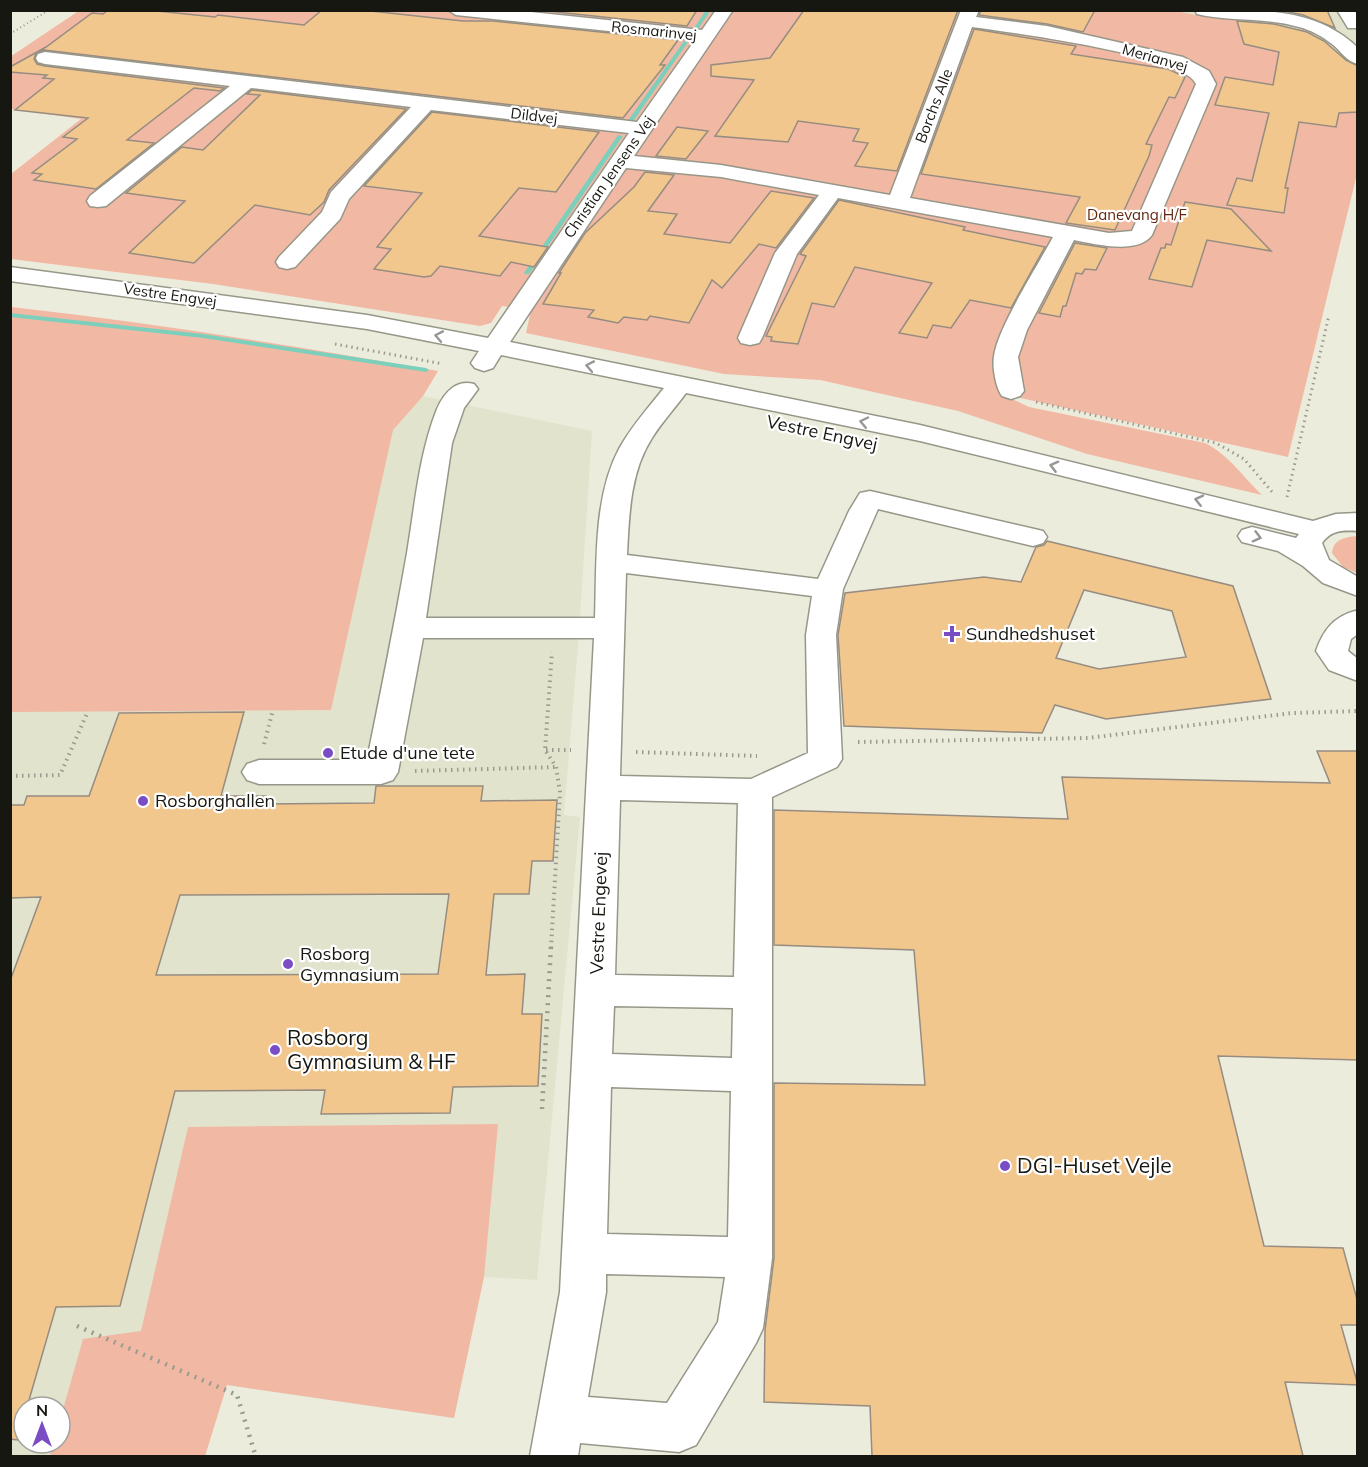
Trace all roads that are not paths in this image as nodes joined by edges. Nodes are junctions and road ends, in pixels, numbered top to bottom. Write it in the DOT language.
graph roads {
  1 [pos="456,10"];
  2 [pos="725,10"];
  3 [pos="1203,10"];
  4 [pos="968,16"];
  5 [pos="1352,16"];
  6 [pos="1317,26"];
  7 [pos="708,36"];
  8 [pos="45,58"];
  9 [pos="1358,59"];
  10 [pos="247,82"];
  11 [pos="426,103"];
  12 [pos="642,129"];
  13 [pos="620,161"];
  14 [pos="833,191"];
  15 [pos="98,201"];
  16 [pos="898,201"];
  17 [pos="1066,234"];
  18 [pos="287,262"];
  19 [pos="10,274"];
  20 [pos="750,338"];
  21 [pos="490,355"];
  22 [pos="465,389"];
  23 [pos="1011,391"];
  24 [pos="674,392"];
  25 [pos="1358,522"];
  26 [pos="1301,529"];
  27 [pos="1033,537"];
  28 [pos="612,562"];
  29 [pos="1356,586"];
  30 [pos="828,589"];
  31 [pos="1356,622"];
  32 [pos="409,628"];
  33 [pos="609,628"];
  34 [pos="1358,671"];
  35 [pos="605,770"];
  36 [pos="259,772"];
  37 [pos="755,791"];
  38 [pos="596,990"];
  39 [pos="753,993"];
  40 [pos="592,1070"];
  41 [pos="752,1075"];
  42 [pos="584,1253"];
  43 [pos="750,1258"];
  44 [pos="559,1418"];
  45 [pos="554,1456"];
  1 -- 7 [label="street, Rosmarinvej"];
  2 -- 7 [label="street, Christian Jensens Vej"];
  3 -- 6 [label="street"];
  4 -- 16 [label="street, Borchs Alle"];
  4 -- 17 [label="street, Merianvej"];
  5 -- 6 [label="street"];
  6 -- 9 [label="street"];
  7 -- 12 [label="street, Christian Jensens Vej"];
  8 -- 10 [label="street, Dildvej"];
  10 -- 11 [label="street, Dildvej"];
  10 -- 15 [label="street"];
  11 -- 12 [label="street, Dildvej"];
  11 -- 18 [label="street"];
  12 -- 13 [label="street, Christian Jensens Vej"];
  13 -- 14 [label="street, Merianvej"];
  13 -- 21 [label="street, Christian Jensens Vej"];
  14 -- 16 [label="street, Merianvej"];
  14 -- 20 [label="street"];
  16 -- 17 [label="street, Merianvej"];
  17 -- 23 [label="street"];
  19 -- 21 [label="street, Vestre Engvej"];
  21 -- 24 [label="street, Vestre Engvej"];
  22 -- 32 [label="street"];
  26 -- 24 [label="street, Vestre Engvej, one-way"];
  24 -- 26 [label="street, Vestre Engvej, one-way"];
  24 -- 28 [label="street, Vestre Engevej"];
  25 -- 26 [label="street"];
  26 -- 29 [label="street"];
  27 -- 30 [label="street"];
  28 -- 30 [label="street"];
  28 -- 33 [label="street, Vestre Engevej"];
  29 -- 31 [label="street"];
  30 -- 37 [label="street"];
  31 -- 34 [label="street"];
  32 -- 33 [label="street"];
  32 -- 36 [label="street"];
  33 -- 35 [label="street, Vestre Engevej"];
  35 -- 37 [label="street"];
  35 -- 38 [label="street, Vestre Engevej"];
  37 -- 39 [label="street"];
  38 -- 39 [label="street"];
  38 -- 40 [label="street, Vestre Engevej"];
  39 -- 41 [label="street"];
  40 -- 41 [label="street"];
  40 -- 42 [label="street, Vestre Engevej"];
  41 -- 43 [label="street"];
  42 -- 43 [label="street"];
  42 -- 44 [label="street, Vestre Engevej"];
  43 -- 44 [label="street"];
  44 -- 45 [label="street, Vestre Engevej"];
}
